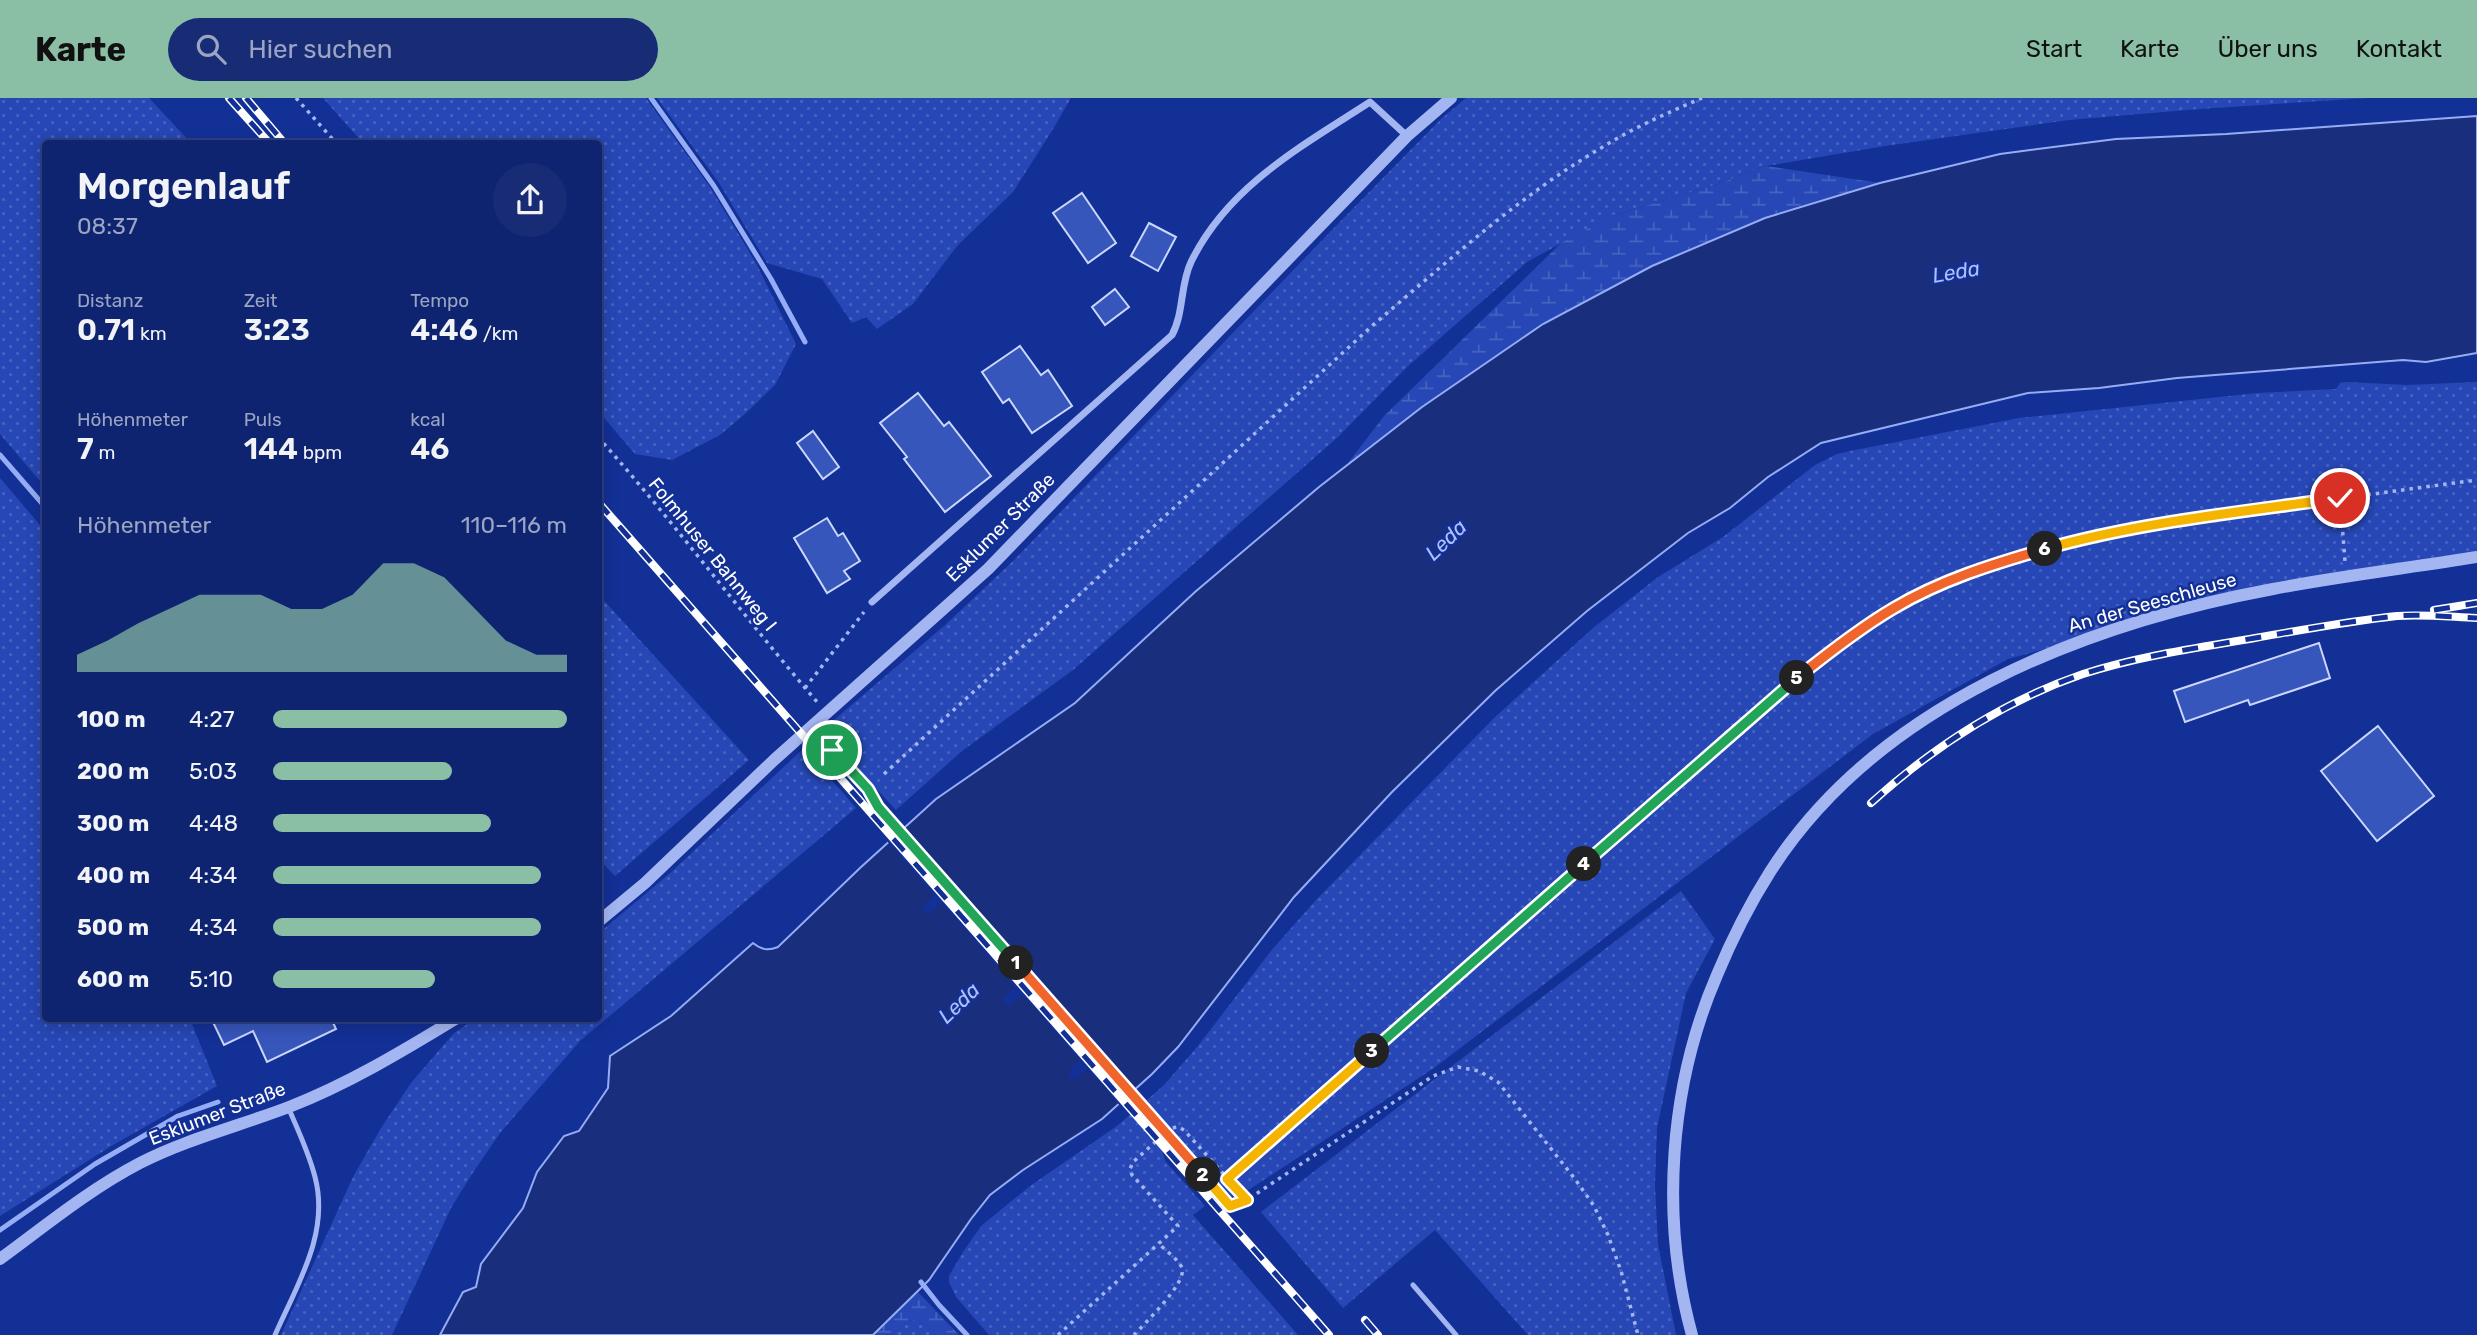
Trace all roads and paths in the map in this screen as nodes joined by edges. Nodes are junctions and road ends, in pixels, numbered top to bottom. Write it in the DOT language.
graph roads {
  1 [pos="296,98"];
  2 [pos="1451,98"];
  3 [pos="1702,98"];
  4 [pos="1406,136"];
  5 [pos="333,140"];
  6 [pos="602,443"];
  7 [pos="2477,480"];
  8 [pos="2340,498"];
  9 [pos="2477,558"];
  10 [pos="2346,564"];
  11 [pos="872,602"];
  12 [pos="832,750"];
  13 [pos="884,774"];
  14 [pos="602,919"];
  15 [pos="450,1022"];
  16 [pos="288,1107"];
  17 [pos="1227,1179"];
  18 [pos="1247,1200"];
  19 [pos="1159,1244"];
  20 [pos="0,1259"];
  21 [pos="1413,1285"];
  22 [pos="275,1335"];
  23 [pos="1058,1335"];
  24 [pos="1134,1335"];
  25 [pos="1456,1335"];
  26 [pos="1638,1335"];
  27 [pos="1692,1335"];
  1 -- 5 [label="path"];
  2 -- 4 [label="street, Esklumer Straße"];
  3 -- 13 [label="path"];
  4 -- 11 [label="street, Esklumer Straße"];
  4 -- 14 [label="street, Esklumer Straße"];
  6 -- 11 [label="path, Folmhuser Bahnweg I"];
  7 -- 8 [label="path"];
  8 -- 10 [label="path"];
  8 -- 17 [label="path"];
  9 -- 27 [label="street, An der Seeschleuse"];
  12 -- 18 [label="path"];
  15 -- 16 [label="street, Esklumer Straße"];
  16 -- 20 [label="street, Esklumer Straße"];
  16 -- 22 [label="lane"];
  17 -- 18 [label="path"];
  17 -- 19 [label="path"];
  18 -- 26 [label="path"];
  19 -- 23 [label="path"];
  19 -- 24 [label="path"];
  21 -- 25 [label="lane"];
}
